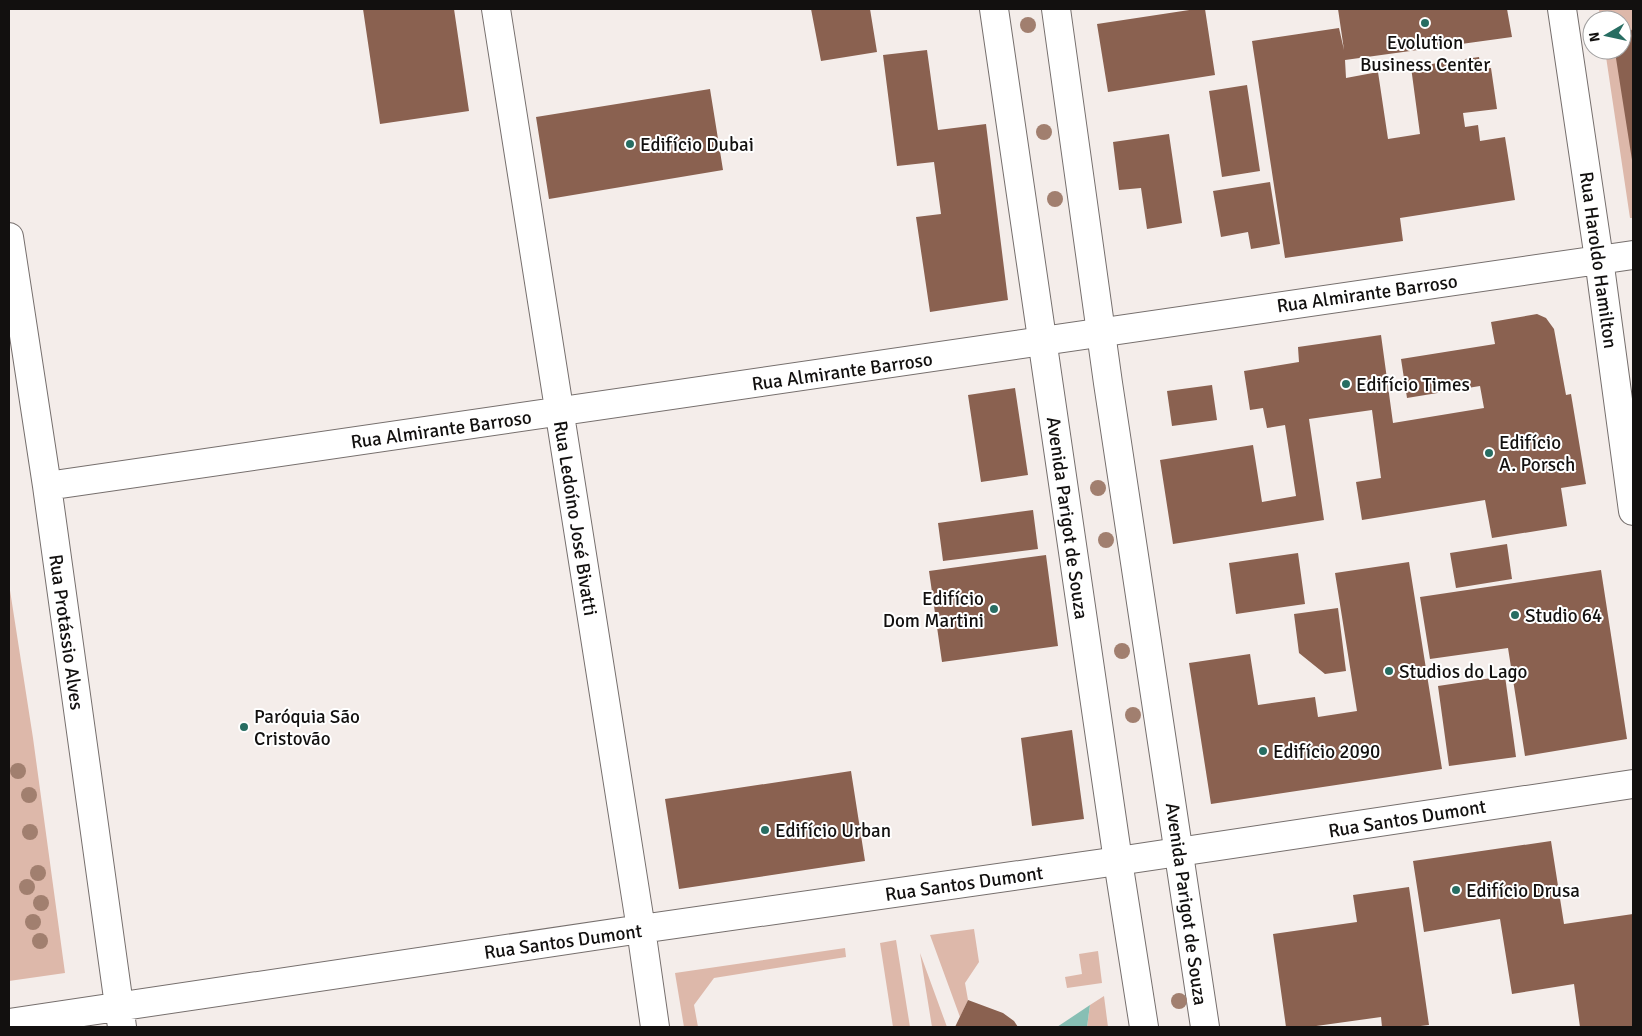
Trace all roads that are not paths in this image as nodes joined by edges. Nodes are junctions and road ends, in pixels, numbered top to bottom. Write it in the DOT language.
graph roads {
  1 [pos="496,9"];
  2 [pos="994,9"];
  3 [pos="1056,9"];
  4 [pos="1562,9"];
  5 [pos="9,237"];
  6 [pos="1633,255"];
  7 [pos="1599,259"];
  8 [pos="1102,332"];
  9 [pos="1043,341"];
  10 [pos="560,412"];
  11 [pos="47,486"];
  12 [pos="1633,511"];
  13 [pos="1633,784"];
  14 [pos="1180,852"];
  15 [pos="1118,862"];
  16 [pos="641,929"];
  17 [pos="120,1016"];
  18 [pos="9,1023"];
  19 [pos="655,1027"];
  20 [pos="1144,1027"];
  21 [pos="1205,1027"];
  1 -- 10 [label="street, Rua Ledoíno José Bivatti"];
  2 -- 9 [label="street, Avenida Parigot de Souza"];
  3 -- 8 [label="street, Avenida Parigot de Souza"];
  4 -- 7 [label="street, Rua Haroldo Hamilton"];
  5 -- 11 [label="street, Rua Protássio Alves"];
  6 -- 7 [label="street, Rua Almirante Barroso"];
  7 -- 8 [label="street, Rua Almirante Barroso"];
  7 -- 12 [label="street, Rua Haroldo Hamilton"];
  8 -- 9 [label="street, Rua Almirante Barroso"];
  8 -- 14 [label="street, Avenida Parigot de Souza"];
  9 -- 10 [label="street, Rua Almirante Barroso"];
  9 -- 15 [label="street, Avenida Parigot de Souza"];
  10 -- 11 [label="street, Rua Almirante Barroso"];
  10 -- 16 [label="street, Rua Ledoíno José Bivatti"];
  11 -- 17 [label="street, Rua Protássio Alves"];
  13 -- 14 [label="street, Rua Santos Dumont"];
  14 -- 15 [label="street, Rua Santos Dumont"];
  14 -- 21 [label="street, Avenida Parigot de Souza"];
  15 -- 16 [label="street, Rua Santos Dumont"];
  15 -- 20 [label="street, Avenida Parigot de Souza"];
  16 -- 17 [label="street, Rua Santos Dumont"];
  16 -- 19 [label="street, Rua Ledoíno José Bivatti"];
  17 -- 18 [label="street, Rua Santos Dumont"];
}
